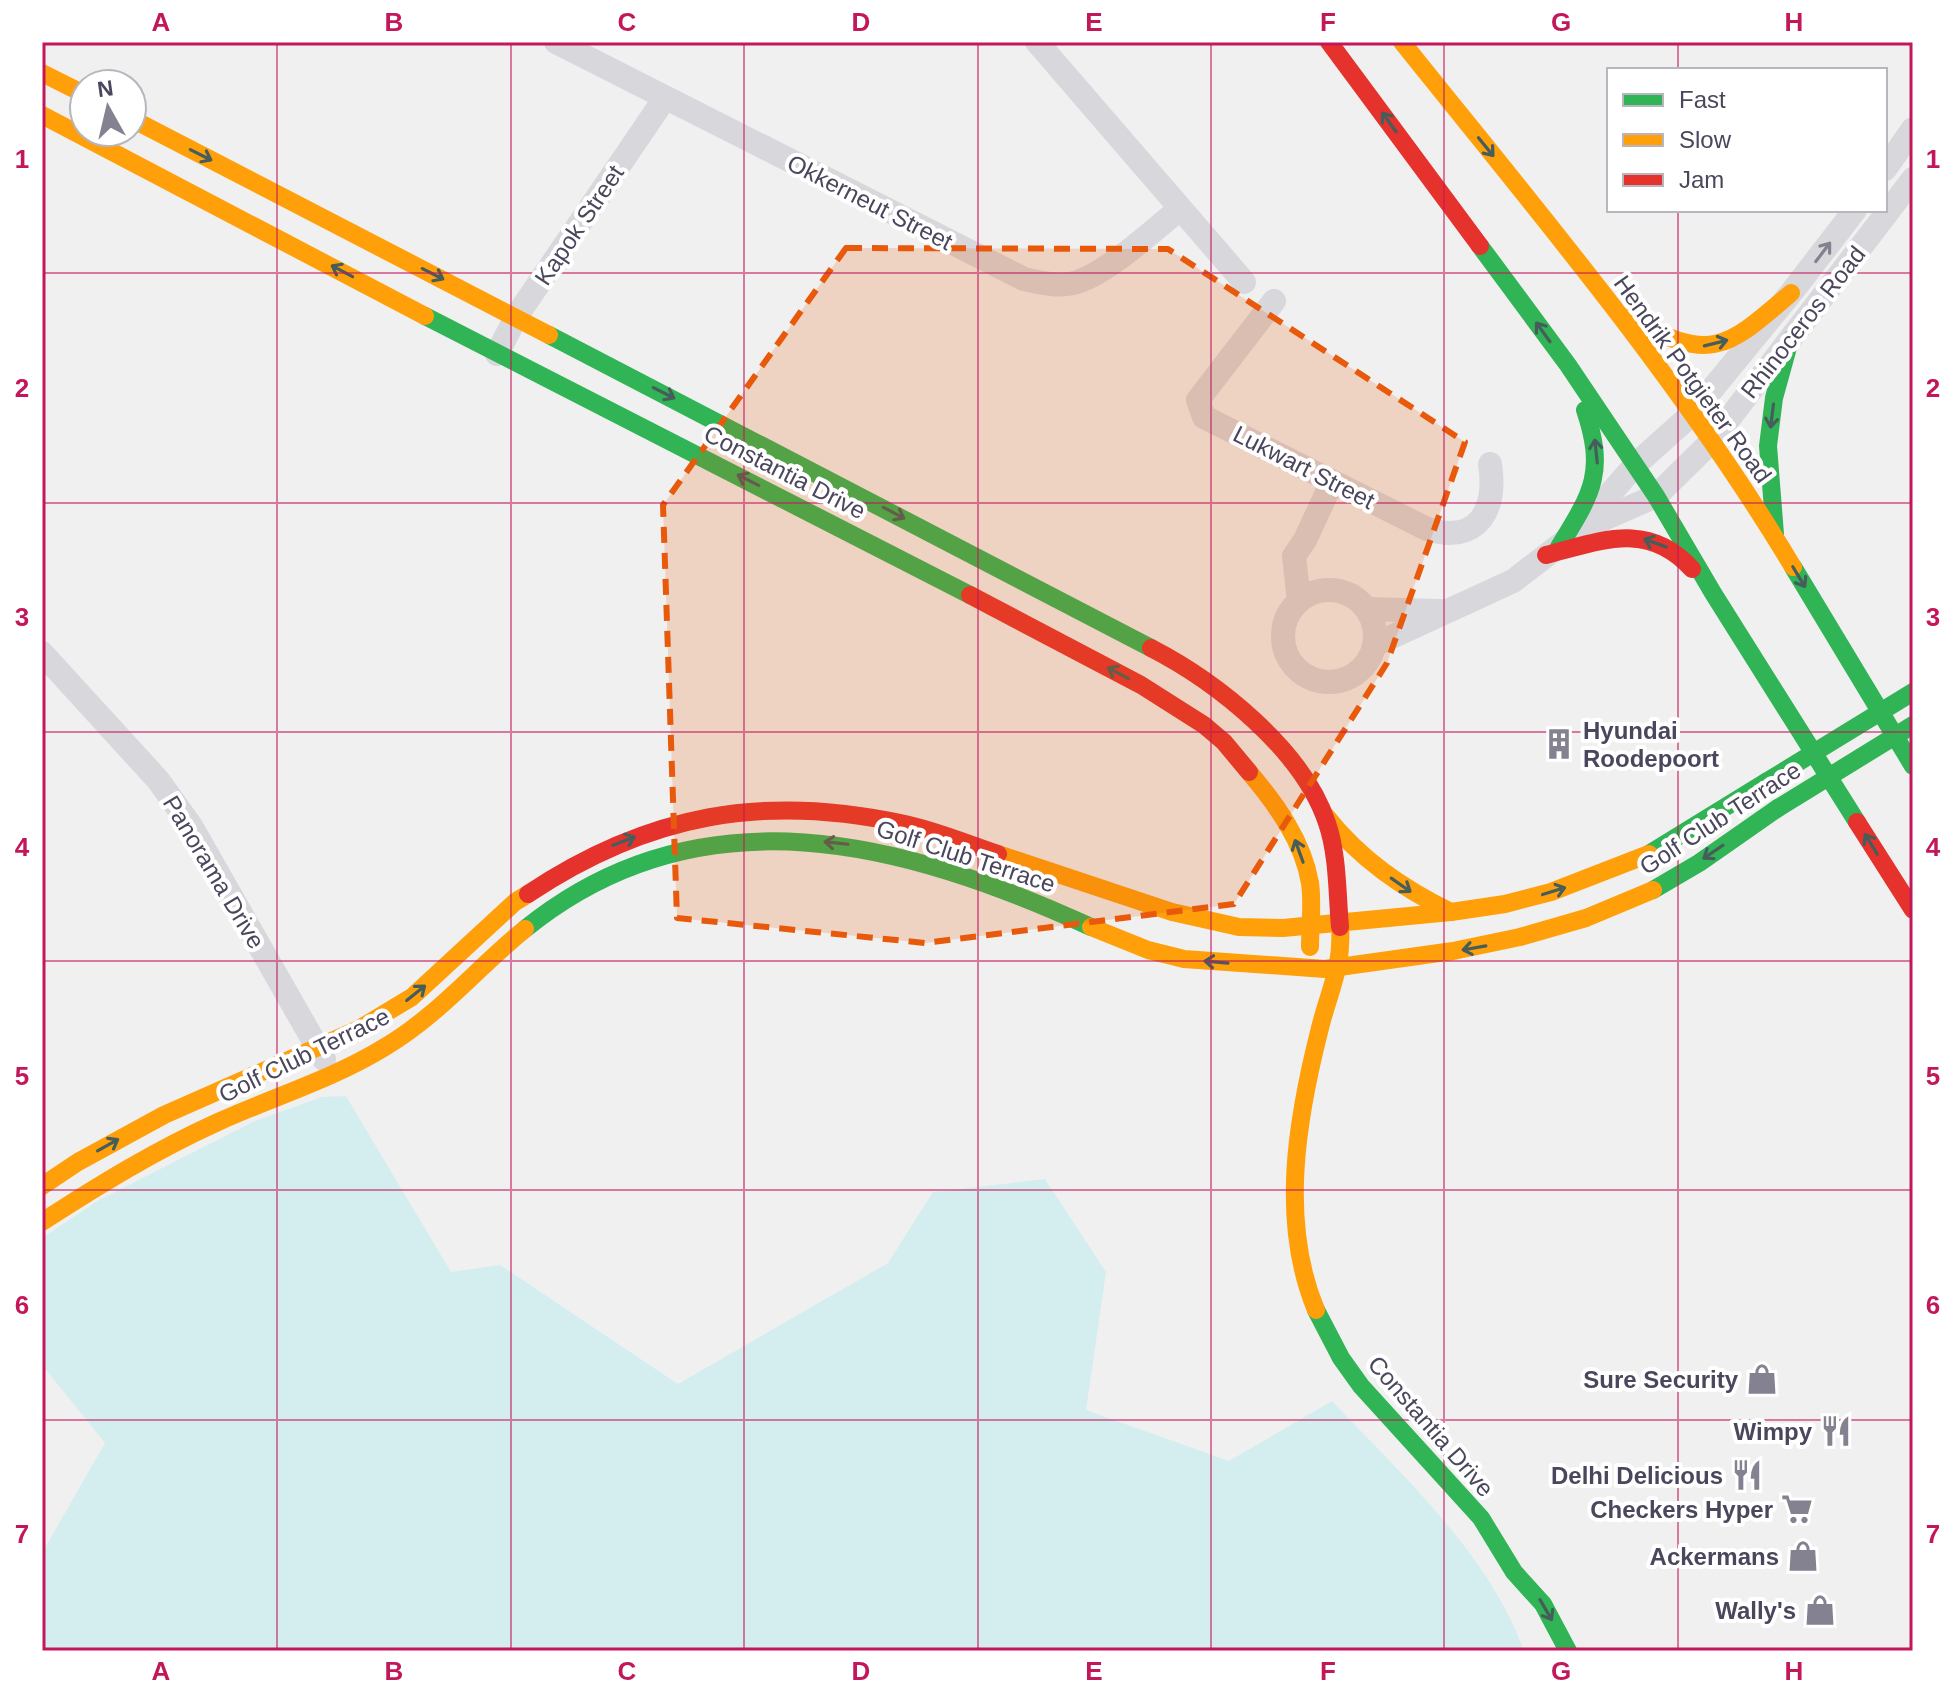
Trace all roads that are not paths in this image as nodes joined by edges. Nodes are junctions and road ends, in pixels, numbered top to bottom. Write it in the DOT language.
graph roads {
  1 [pos="556,42"];
  2 [pos="1037,42"];
  3 [pos="1329,42"];
  4 [pos="1402,42"];
  5 [pos="595,53"];
  6 [pos="42,73"];
  7 [pos="68,86"];
  8 [pos="665,98"];
  9 [pos="42,115"];
  10 [pos="148,127"];
  11 [pos="1913,129"];
  12 [pos="1887,166"];
  13 [pos="1913,179"];
  14 [pos="1180,209"];
  15 [pos="1853,212"];
  16 [pos="1244,282"];
  17 [pos="1791,293"];
  18 [pos="1274,301"];
  19 [pos="1618,312"];
  20 [pos="516,317"];
  21 [pos="1790,340"];
  22 [pos="497,354"];
  23 [pos="1568,365"];
  24 [pos="1691,415"];
  25 [pos="1712,441"];
  26 [pos="1490,464"];
  27 [pos="1635,465"];
  28 [pos="1332,482"];
  29 [pos="1656,496"];
  30 [pos="1578,531"];
  31 [pos="1776,538"];
  32 [pos="1305,540"];
  33 [pos="1553,551"];
  34 [pos="1327,590"];
  35 [pos="1713,593"];
  36 [pos="1299,601"];
  37 [pos="1367,609"];
  38 [pos="1447,611"];
  39 [pos="1374,645"];
  40 [pos="42,653"];
  41 [pos="1913,692"];
  42 [pos="1913,725"];
  43 [pos="1913,766"];
  44 [pos="1324,813"];
  45 [pos="1132,899"];
  46 [pos="1087,905"];
  47 [pos="1913,910"];
  48 [pos="1451,912"];
  49 [pos="1339,924"];
  50 [pos="1312,927"];
  51 [pos="1340,966"];
  52 [pos="1308,968"];
  53 [pos="1321,1025"];
  54 [pos="316,1047"];
  55 [pos="332,1072"];
  56 [pos="42,1186"];
  57 [pos="42,1222"];
  58 [pos="1515,1574"];
  59 [pos="1534,1626"];
  60 [pos="1568,1651"];
  1 -- 5 [label="street, Okkerneut Street"];
  2 -- 14 [label="street"];
  23 -- 3 [label="street, one-way"];
  4 -- 19 [label="street, Hendrik Potgieter Road, one-way"];
  5 -- 8 [label="street, Okkerneut Street"];
  6 -- 7 [label="street"];
  8 -- 14 [label="street, Okkerneut Street"];
  8 -- 20 [label="street, Kapok Street"];
  22 -- 9 [label="street, Constantia Drive, one-way"];
  10 -- 20 [label="street, Constantia Drive, one-way"];
  11 -- 12 [label="street"];
  13 -- 21 [label="street, Rhinoceros Road"];
  14 -- 16 [label="street"];
  17 -- 15 [label="street, Rhinoceros Road, one-way"];
  19 -- 17 [label="street, one-way"];
  17 -- 24 [label="street, Rhinoceros Road"];
  18 -- 28 [label="street, Lukwart Street"];
  19 -- 24 [label="street, Hendrik Potgieter Road"];
  20 -- 22 [label="street, Kapok Street"];
  20 -- 44 [label="street, Constantia Drive, one-way"];
  21 -- 25 [label="street, Rhinoceros Road"];
  21 -- 31 [label="street, one-way"];
  50 -- 22 [label="street, Constantia Drive, one-way"];
  23 -- 27 [label="street"];
  33 -- 23 [label="street, one-way"];
  24 -- 25 [label="street, Hendrik Potgieter Road"];
  24 -- 27 [label="street, Rhinoceros Road"];
  25 -- 29 [label="street, Rhinoceros Road"];
  25 -- 31 [label="street, Hendrik Potgieter Road"];
  26 -- 28 [label="street, Lukwart Street"];
  27 -- 29 [label="street"];
  27 -- 30 [label="street, Rhinoceros Road"];
  28 -- 32 [label="street"];
  29 -- 30 [label="street"];
  29 -- 35 [label="street"];
  30 -- 33 [label="street"];
  31 -- 43 [label="street, Hendrik Potgieter Road, one-way"];
  32 -- 34 [label="street"];
  32 -- 36 [label="street"];
  35 -- 33 [label="street, one-way"];
  33 -- 38 [label="street"];
  34 -- 36 [label="street"];
  34 -- 37 [label="street"];
  47 -- 35 [label="street, one-way"];
  36 -- 39 [label="street"];
  37 -- 38 [label="street"];
  37 -- 39 [label="street"];
  38 -- 39 [label="street"];
  40 -- 54 [label="street, Panorama Drive"];
  48 -- 41 [label="street, Golf Club Terrace, one-way, bridge"];
  42 -- 51 [label="street, Golf Club Terrace, one-way, bridge"];
  44 -- 48 [label="street, one-way"];
  44 -- 49 [label="street, Constantia Drive"];
  45 -- 46 [label="street"];
  45 -- 46 [label="street, Golf Club Terrace"];
  45 -- 50 [label="street, Golf Club Terrace"];
  52 -- 46 [label="street, Golf Club Terrace, one-way"];
  54 -- 46 [label="street, Golf Club Terrace, one-way"];
  46 -- 55 [label="street, Golf Club Terrace, one-way"];
  48 -- 49 [label="street, Golf Club Terrace"];
  49 -- 50 [label="street, Golf Club Terrace"];
  49 -- 51 [label="street, Constantia Drive"];
  50 -- 52 [label="street, Constantia Drive"];
  51 -- 52 [label="street, Golf Club Terrace"];
  51 -- 53 [label="street, Constantia Drive"];
  52 -- 53 [label="street, Constantia Drive"];
  53 -- 58 [label="street, Constantia Drive"];
  54 -- 55 [label="street, Panorama Drive"];
  56 -- 54 [label="street, Golf Club Terrace, one-way"];
  55 -- 57 [label="street, Golf Club Terrace"];
  58 -- 59 [label="street, Constantia Drive"];
  58 -- 60 [label="street, Constantia Drive, one-way"];
}
